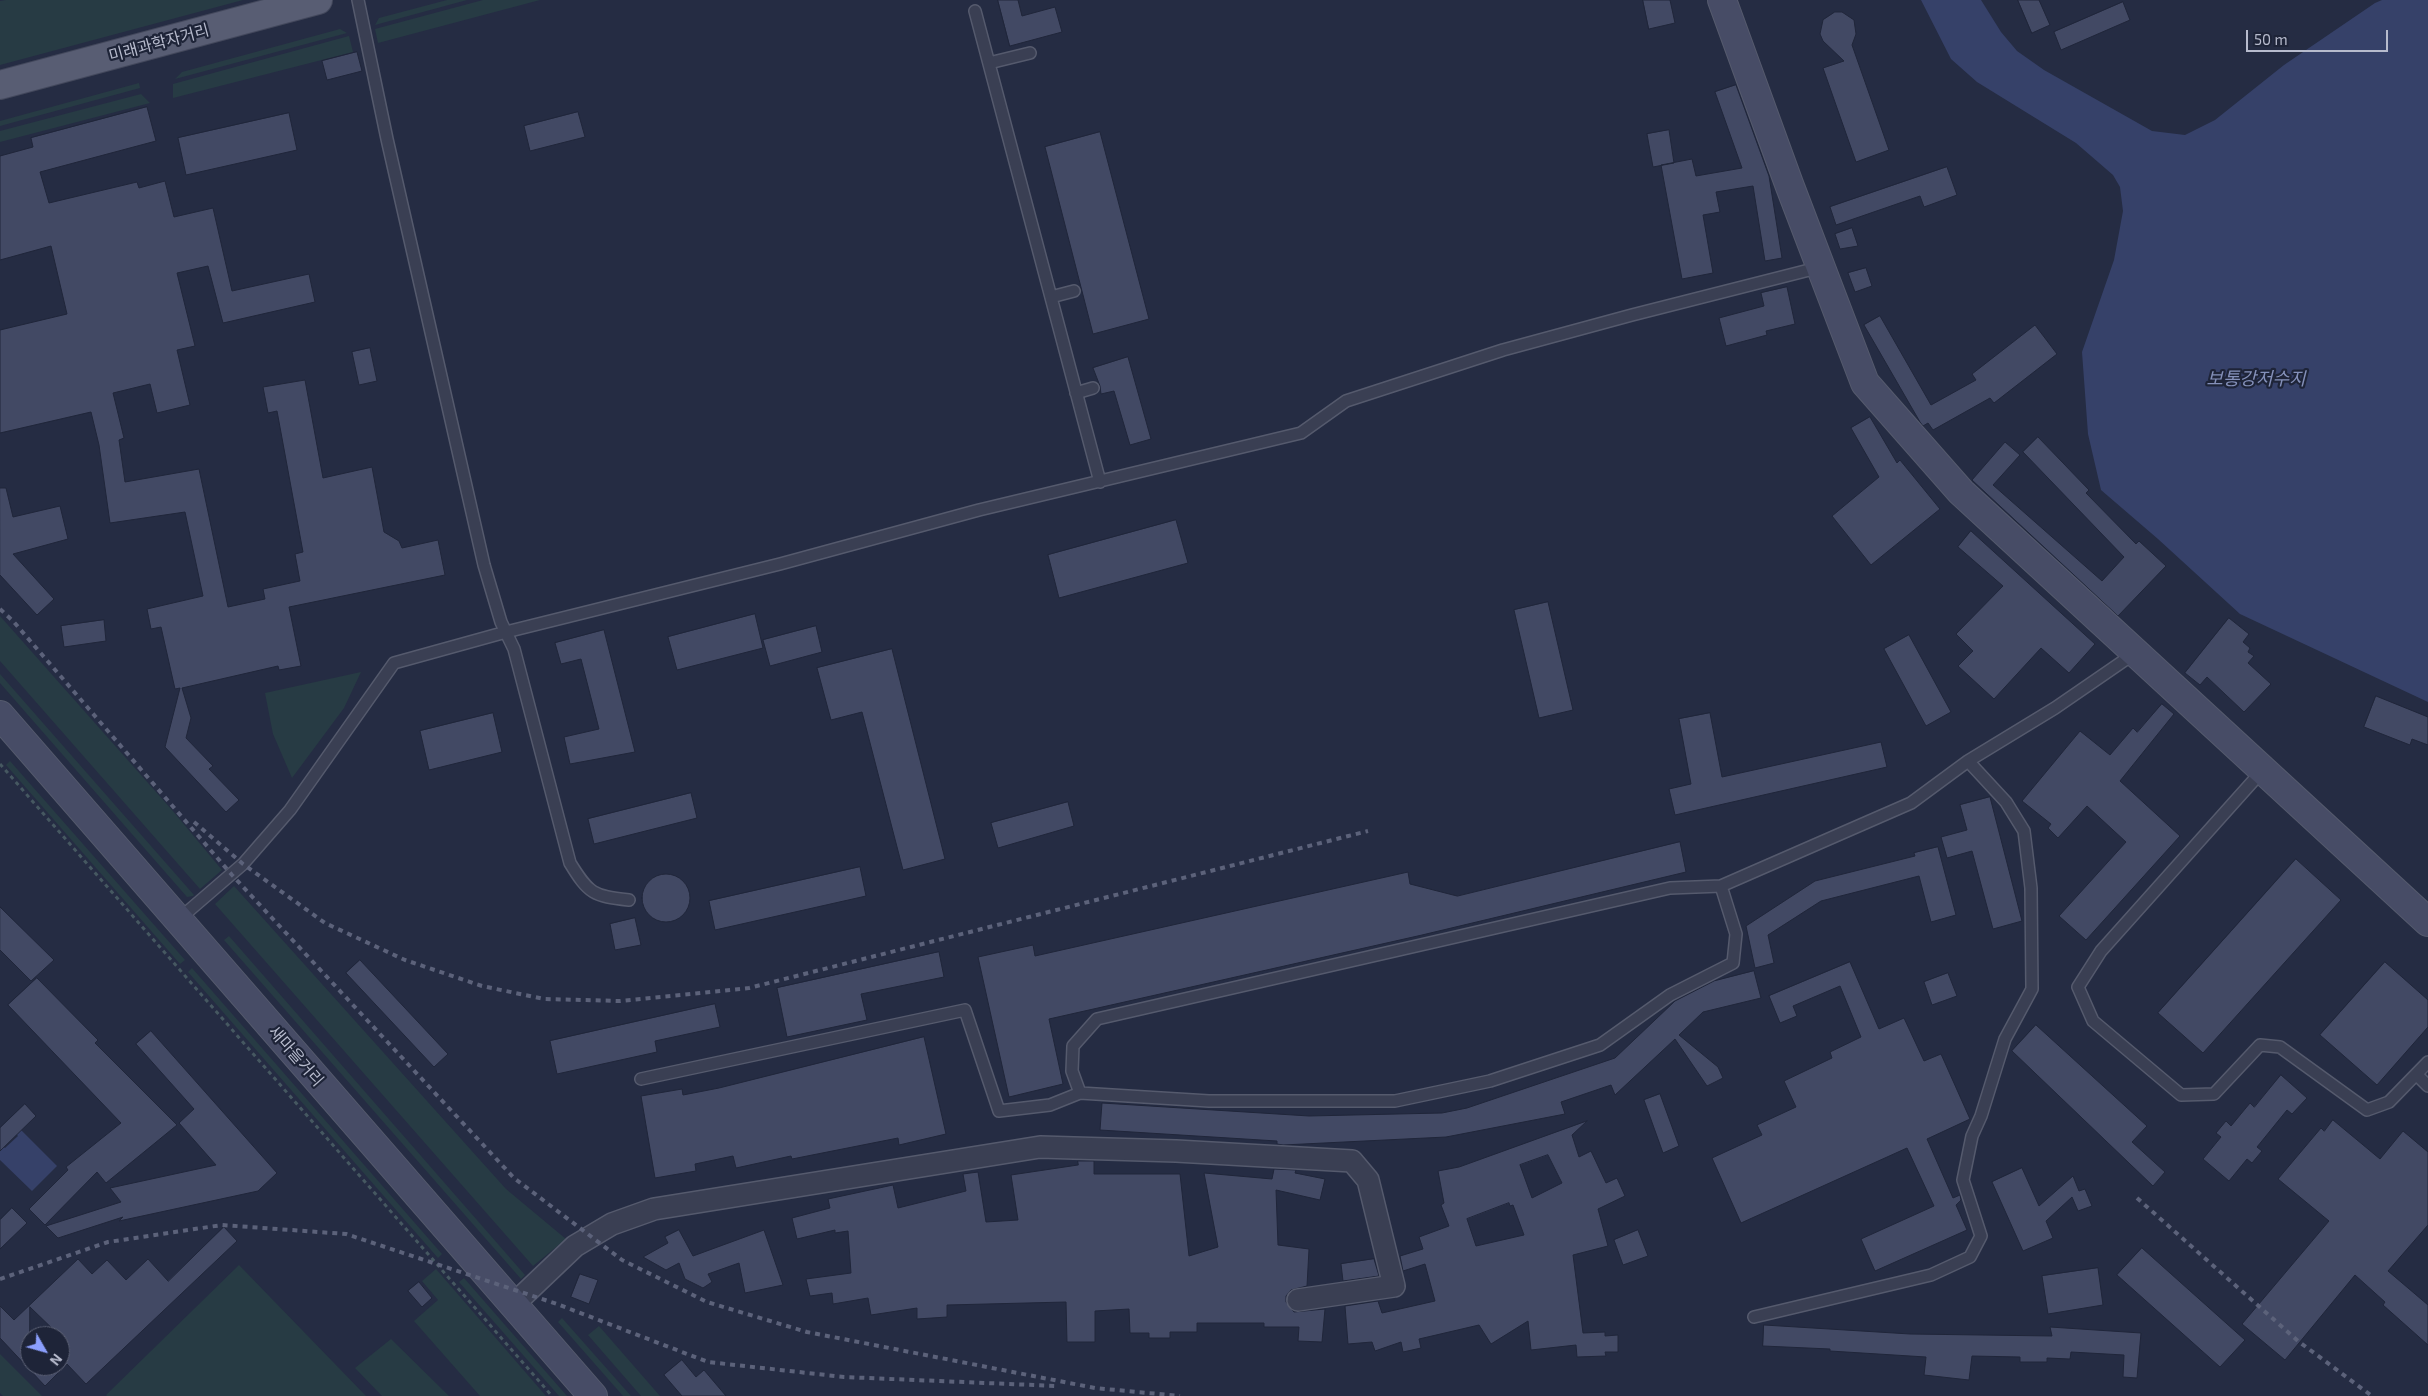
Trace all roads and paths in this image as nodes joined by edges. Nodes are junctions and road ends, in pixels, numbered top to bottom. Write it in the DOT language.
graph roads {
  1 [pos="318,0"];
  2 [pos="358,0"];
  3 [pos="1722,0"];
  4 [pos="975,11"];
  5 [pos="1030,53"];
  6 [pos="989,63"];
  7 [pos="0,85"];
  8 [pos="1821,267"];
  9 [pos="1074,291"];
  10 [pos="1051,297"];
  11 [pos="1093,388"];
  12 [pos="1076,393"];
  13 [pos="1100,482"];
  14 [pos="506,632"];
  15 [pos="2135,653"];
  16 [pos="0,715"];
  17 [pos="1968,761"];
  18 [pos="0,764"];
  19 [pos="2262,771"];
  20 [pos="1720,886"];
  21 [pos="629,900"];
  22 [pos="178,920"];
  23 [pos="2428,922"];
  24 [pos="2428,1062"];
  25 [pos="2417,1075"];
  26 [pos="641,1079"];
  27 [pos="2428,1086"];
  28 [pos="1080,1093"];
  29 [pos="1298,1300"];
  30 [pos="513,1305"];
  31 [pos="1754,1317"];
  32 [pos="552,1396"];
  33 [pos="593,1396"];
  1 -- 7 [label="main road, 미래과학자거리"];
  2 -- 14 [label="lane"];
  3 -- 8 [label="street"];
  4 -- 6 [label="lane"];
  5 -- 6 [label="lane"];
  6 -- 10 [label="lane"];
  8 -- 13 [label="lane"];
  8 -- 15 [label="street"];
  9 -- 10 [label="lane"];
  10 -- 12 [label="lane"];
  11 -- 12 [label="lane"];
  12 -- 13 [label="lane"];
  13 -- 14 [label="lane"];
  14 -- 21 [label="lane"];
  14 -- 22 [label="lane"];
  15 -- 17 [label="lane"];
  15 -- 19 [label="street"];
  16 -- 22 [label="street, 새마을거리"];
  17 -- 20 [label="lane"];
  17 -- 31 [label="lane"];
  18 -- 32 [label="path"];
  19 -- 23 [label="street"];
  19 -- 25 [label="lane"];
  20 -- 28 [label="lane"];
  20 -- 28 [label="lane"];
  22 -- 30 [label="street, 새마을거리"];
  24 -- 25 [label="lane"];
  25 -- 27 [label="lane"];
  26 -- 28 [label="lane"];
  29 -- 30 [label="street"];
  30 -- 33 [label="street, 새마을거리"];
}
